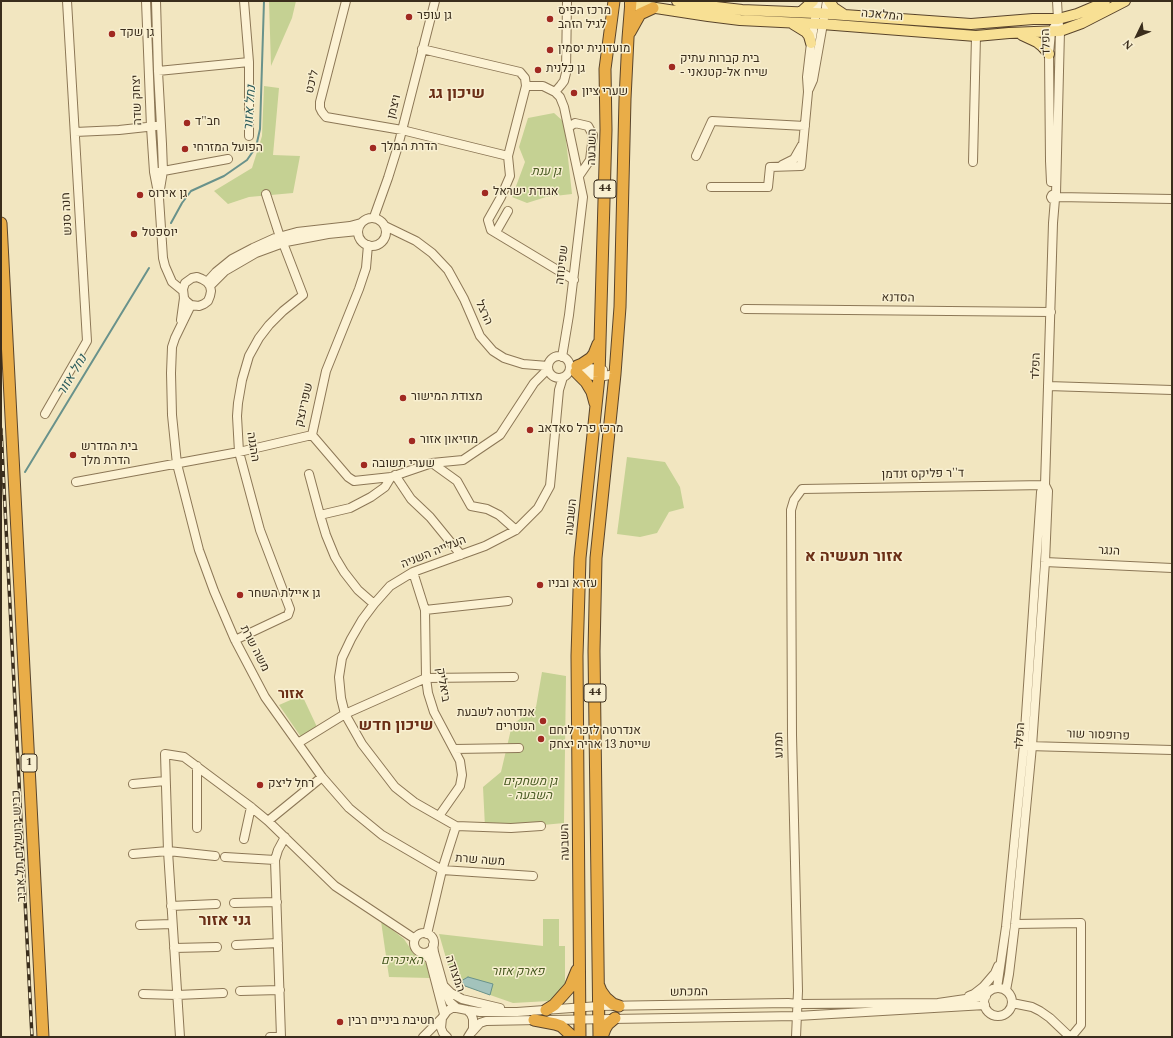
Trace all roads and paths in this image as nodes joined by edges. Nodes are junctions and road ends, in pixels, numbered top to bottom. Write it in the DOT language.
graph roads {
  1 [pos="67,1"];
  2 [pos="146,1"];
  3 [pos="156,1"];
  4 [pos="244,1"];
  5 [pos="346,1"];
  6 [pos="435,1"];
  7 [pos="567,1"];
  8 [pos="614,1"];
  9 [pos="677,1"];
  10 [pos="813,1"];
  11 [pos="818,1"];
  12 [pos="828,1"];
  13 [pos="1057,1"];
  14 [pos="1105,1"];
  15 [pos="1125,1"];
  16 [pos="629,2"];
  17 [pos="653,8"];
  18 [pos="802,12"];
  19 [pos="820,13"];
  20 [pos="844,15"];
  21 [pos="1058,19"];
  22 [pos="791,22"];
  23 [pos="818,24"];
  24 [pos="1056,32"];
  25 [pos="1018,34"];
  26 [pos="976,36"];
  27 [pos="628,38"];
  28 [pos="811,43"];
  29 [pos="422,50"];
  30 [pos="1049,54"];
  31 [pos="249,62"];
  32 [pos="158,70"];
  33 [pos="526,86"];
  34 [pos="555,92"];
  35 [pos="808,92"];
  36 [pos="161,125"];
  37 [pos="805,126"];
  38 [pos="151,127"];
  39 [pos="569,127"];
  40 [pos="402,130"];
  41 [pos="75,132"];
  42 [pos="249,136"];
  43 [pos="508,156"];
  44 [pos="696,156"];
  45 [pos="228,159"];
  46 [pos="973,162"];
  47 [pos="158,171"];
  48 [pos="579,176"];
  49 [pos="711,186"];
  50 [pos="266,194"];
  51 [pos="1054,197"];
  52 [pos="1172,199"];
  53 [pos="508,210"];
  54 [pos="374,217"];
  55 [pos="1,223"];
  56 [pos="361,223"];
  57 [pos="385,226"];
  58 [pos="358,231"];
  59 [pos="496,232"];
  60 [pos="386,235"];
  61 [pos="281,240"];
  62 [pos="416,241"];
  63 [pos="368,245"];
  64 [pos="574,280"];
  65 [pos="208,284"];
  66 [pos="184,291"];
  67 [pos="192,305"];
  68 [pos="745,309"];
  69 [pos="1051,312"];
  70 [pos="602,324"];
  71 [pos="180,327"];
  72 [pos="562,357"];
  73 [pos="571,370"];
  74 [pos="550,371"];
  75 [pos="600,373"];
  76 [pos="615,374"];
  77 [pos="1048,386"];
  78 [pos="559,390"];
  79 [pos="1172,390"];
  80 [pos="45,414"];
  81 [pos="596,415"];
  82 [pos="312,435"];
  83 [pos="239,452"];
  84 [pos="432,463"];
  85 [pos="177,464"];
  86 [pos="309,474"];
  87 [pos="393,476"];
  88 [pos="76,482"];
  89 [pos="1045,485"];
  90 [pos="802,489"];
  91 [pos="320,515"];
  92 [pos="516,530"];
  93 [pos="461,555"];
  94 [pos="1045,562"];
  95 [pos="1172,568"];
  96 [pos="413,572"];
  97 [pos="508,601"];
  98 [pos="374,604"];
  99 [pos="425,610"];
  100 [pos="235,640"];
  101 [pos="426,678"];
  102 [pos="514,678"];
  103 [pos="345,714"];
  104 [pos="298,743"];
  105 [pos="1028,746"];
  106 [pos="518,748"];
  107 [pos="454,749"];
  108 [pos="1172,750"];
  109 [pos="196,766"];
  110 [pos="322,776"];
  111 [pos="165,781"];
  112 [pos="132,784"];
  113 [pos="251,807"];
  114 [pos="439,816"];
  115 [pos="268,821"];
  116 [pos="456,826"];
  117 [pos="541,826"];
  118 [pos="197,828"];
  119 [pos="285,838"];
  120 [pos="244,839"];
  121 [pos="168,850"];
  122 [pos="134,854"];
  123 [pos="215,856"];
  124 [pos="225,857"];
  125 [pos="275,860"];
  126 [pos="442,870"];
  127 [pos="533,876"];
  128 [pos="277,902"];
  129 [pos="234,903"];
  130 [pos="216,904"];
  131 [pos="171,906"];
  132 [pos="172,924"];
  133 [pos="1015,924"];
  134 [pos="140,925"];
  135 [pos="427,934"];
  136 [pos="415,939"];
  137 [pos="278,943"];
  138 [pos="236,945"];
  139 [pos="433,945"];
  140 [pos="217,947"];
  141 [pos="174,948"];
  142 [pos="424,953"];
  143 [pos="580,958"];
  144 [pos="1001,958"];
  145 [pos="443,985"];
  146 [pos="598,986"];
  147 [pos="997,988"];
  148 [pos="280,990"];
  149 [pos="1006,990"];
  150 [pos="240,991"];
  151 [pos="223,993"];
  152 [pos="143,994"];
  153 [pos="177,995"];
  154 [pos="986,996"];
  155 [pos="962,999"];
  156 [pos="1012,1002"];
  157 [pos="798,1004"];
  158 [pos="985,1005"];
  159 [pos="599,1006"];
  160 [pos="618,1006"];
  161 [pos="580,1007"];
  162 [pos="457,1008"];
  163 [pos="466,1010"];
  164 [pos="546,1010"];
  165 [pos="516,1012"];
  166 [pos="443,1016"];
  167 [pos="797,1016"];
  168 [pos="615,1018"];
  169 [pos="599,1019"];
  170 [pos="534,1020"];
  171 [pos="580,1020"];
  172 [pos="469,1035"];
  173 [pos="43,1037"];
  174 [pos="180,1037"];
  175 [pos="270,1037"];
  176 [pos="281,1037"];
  177 [pos="423,1037"];
  178 [pos="447,1037"];
  179 [pos="574,1037"];
  180 [pos="580,1037"];
  181 [pos="601,1037"];
  182 [pos="796,1037"];
  183 [pos="1070,1037"];
  1 -- 41 [label="street, חנה סנש"];
  2 -- 38 [label="street, יצחק שדה"];
  3 -- 32 [label="street, יצחק שדה"];
  4 -- 31 [label="street"];
  5 -- 40 [label="street, ליכט"];
  6 -- 29 [label="street, ויצמן"];
  7 -- 34 [label="street"];
  8 -- 70 [label="highway, השבעה / 44"];
  9 -- 18 [label="main road, המלאכה"];
  10 -- 18 [label="main road"];
  11 -- 19 [label="street"];
  12 -- 19 [label="street"];
  12 -- 20 [label="main road"];
  13 -- 21 [label="street"];
  14 -- 21 [label="main road, המלאכה"];
  15 -- 24 [label="main road, המלאכה"];
  16 -- 17 [label="main road, המלאכה"];
  16 -- 27 [label="highway, 44"];
  17 -- 22 [label="main road, המלאכה"];
  17 -- 27 [label="highway"];
  18 -- 19 [label="main road, המלאכה"];
  19 -- 20 [label="main road, המלאכה"];
  19 -- 23 [label="street"];
  20 -- 21 [label="main road, המלאכה"];
  21 -- 24 [label="street, הפלד"];
  22 -- 23 [label="main road, המלאכה"];
  22 -- 28 [label="main road"];
  23 -- 26 [label="main road, המלאכה"];
  23 -- 28 [label="street"];
  23 -- 35 [label="street"];
  24 -- 25 [label="main road, המלאכה"];
  24 -- 30 [label="street, הפלד"];
  24 -- 51 [label="street, הפלד"];
  25 -- 26 [label="main road, המלאכה"];
  25 -- 30 [label="main road"];
  26 -- 46 [label="street"];
  27 -- 76 [label="highway, 44"];
  28 -- 35 [label="street"];
  29 -- 33 [label="street"];
  29 -- 40 [label="street, ויצמן"];
  30 -- 51 [label="street, הפלד"];
  31 -- 32 [label="street"];
  31 -- 42 [label="street"];
  32 -- 36 [label="street, יצחק שדה"];
  33 -- 34 [label="street"];
  33 -- 43 [label="street"];
  34 -- 39 [label="street, שפינוזה"];
  35 -- 37 [label="street"];
  36 -- 38 [label="street"];
  36 -- 47 [label="street, יצחק שדה"];
  37 -- 44 [label="street"];
  37 -- 49 [label="street"];
  38 -- 41 [label="street"];
  38 -- 47 [label="street, יצחק שדה"];
  39 -- 48 [label="street, שפינוזה"];
  39 -- 48 [label="street"];
  40 -- 43 [label="street, ליכט"];
  40 -- 54 [label="street, ויצמן"];
  41 -- 80 [label="street, חנה סנש"];
  43 -- 59 [label="street"];
  45 -- 47 [label="street"];
  47 -- 66 [label="street, יצחק שדה"];
  48 -- 64 [label="street, שפינוזה"];
  50 -- 61 [label="street, ההגנה"];
  51 -- 52 [label="street"];
  51 -- 69 [label="street, הפלד"];
  53 -- 59 [label="street"];
  54 -- 56 [label="street"];
  54 -- 57 [label="street"];
  55 -- 173 [label="highway, כביש ירושלים תל אביב / 1"];
  56 -- 58 [label="street"];
  56 -- 61 [label="street"];
  57 -- 60 [label="street"];
  57 -- 62 [label="street, הרצל"];
  58 -- 61 [label="street"];
  58 -- 63 [label="street"];
  59 -- 64 [label="street"];
  60 -- 62 [label="street, הרצל"];
  60 -- 63 [label="street"];
  61 -- 65 [label="street"];
  61 -- 83 [label="street, ההגנה"];
  62 -- 74 [label="street, הרצל"];
  63 -- 82 [label="street, שפרינצק"];
  64 -- 72 [label="street, שפינוזה"];
  65 -- 66 [label="street"];
  65 -- 67 [label="street"];
  66 -- 67 [label="street"];
  66 -- 71 [label="street, משה שרת"];
  67 -- 71 [label="street, משה שרת"];
  68 -- 69 [label="street, הסדנא"];
  69 -- 77 [label="street, הפלד"];
  70 -- 73 [label="highway"];
  70 -- 75 [label="highway, השבעה / 44"];
  71 -- 85 [label="street, משה שרת"];
  72 -- 73 [label="street"];
  72 -- 74 [label="street"];
  73 -- 74 [label="street"];
  73 -- 75 [label="street"];
  73 -- 78 [label="street, העלייה השניה"];
  73 -- 81 [label="highway"];
  74 -- 78 [label="street, העלייה השניה"];
  74 -- 84 [label="street"];
  75 -- 76 [label="street"];
  75 -- 81 [label="highway, השבעה / 44"];
  76 -- 146 [label="highway, 44"];
  77 -- 79 [label="street"];
  77 -- 89 [label="street, הפלד"];
  78 -- 92 [label="street, העלייה השניה"];
  81 -- 143 [label="highway, השבעה / 44"];
  82 -- 83 [label="street, שפרינצק"];
  82 -- 87 [label="street"];
  83 -- 85 [label="street, שפרינצק"];
  83 -- 100 [label="street, ההגנה"];
  84 -- 87 [label="street"];
  84 -- 92 [label="street"];
  85 -- 88 [label="street, שפרינצק"];
  85 -- 100 [label="street, משה שרת"];
  86 -- 91 [label="street"];
  87 -- 91 [label="street"];
  87 -- 93 [label="street"];
  89 -- 90 [label="street, ד''ר פליקס זנדמן"];
  89 -- 94 [label="street, הפלד"];
  89 -- 105 [label="street, הפלד"];
  90 -- 157 [label="street, תמנע"];
  91 -- 98 [label="street"];
  92 -- 93 [label="street, העלייה השניה"];
  93 -- 96 [label="street, העלייה השניה"];
  94 -- 95 [label="street, הנגר"];
  94 -- 105 [label="street, הפלד"];
  96 -- 98 [label="street, העלייה השניה"];
  96 -- 99 [label="street, ביאליק"];
  97 -- 99 [label="street"];
  98 -- 103 [label="street, העלייה השניה"];
  99 -- 101 [label="street, ביאליק"];
  100 -- 104 [label="street, משה שרת"];
  101 -- 102 [label="street"];
  101 -- 103 [label="street"];
  101 -- 107 [label="street, ביאליק"];
  103 -- 104 [label="street"];
  103 -- 114 [label="street, העלייה השניה"];
  104 -- 110 [label="street, משה שרת"];
  105 -- 108 [label="street, פרופסור שור"];
  105 -- 133 [label="street, הפלד"];
  105 -- 144 [label="street, הפלד"];
  106 -- 107 [label="street"];
  107 -- 114 [label="street, ביאליק"];
  109 -- 111 [label="street"];
  109 -- 113 [label="street"];
  109 -- 118 [label="street"];
  110 -- 115 [label="street"];
  110 -- 126 [label="street, משה שרת"];
  111 -- 112 [label="street"];
  111 -- 121 [label="street"];
  113 -- 115 [label="street"];
  113 -- 120 [label="street"];
  114 -- 116 [label="street, העלייה השניה"];
  115 -- 119 [label="street"];
  116 -- 117 [label="street"];
  116 -- 126 [label="street"];
  119 -- 125 [label="street"];
  119 -- 136 [label="street"];
  121 -- 122 [label="street"];
  121 -- 123 [label="street"];
  121 -- 131 [label="street"];
  124 -- 125 [label="street"];
  125 -- 128 [label="street"];
  126 -- 127 [label="street, משה שרת"];
  126 -- 135 [label="street"];
  128 -- 129 [label="street"];
  128 -- 137 [label="street"];
  130 -- 131 [label="street"];
  131 -- 132 [label="street"];
  132 -- 134 [label="street"];
  132 -- 141 [label="street"];
  133 -- 149 [label="street, הפלד"];
  133 -- 183 [label="street"];
  135 -- 136 [label="street"];
  135 -- 139 [label="street"];
  136 -- 142 [label="street"];
  137 -- 138 [label="street"];
  137 -- 148 [label="street"];
  139 -- 142 [label="street"];
  139 -- 145 [label="street, המצודה"];
  140 -- 141 [label="street"];
  141 -- 153 [label="street"];
  142 -- 166 [label="street, המצודה"];
  143 -- 161 [label="highway, השבעה / 44"];
  143 -- 164 [label="highway"];
  144 -- 147 [label="street, הפלד"];
  144 -- 155 [label="street"];
  145 -- 162 [label="street, המצודה"];
  145 -- 165 [label="street"];
  146 -- 159 [label="highway, 44"];
  146 -- 160 [label="highway"];
  147 -- 149 [label="street"];
  147 -- 154 [label="street"];
  148 -- 150 [label="street"];
  148 -- 176 [label="street"];
  149 -- 156 [label="street"];
  151 -- 153 [label="street"];
  152 -- 153 [label="street"];
  153 -- 174 [label="street"];
  154 -- 155 [label="street, המכתש"];
  154 -- 158 [label="street"];
  155 -- 157 [label="street, המכתש"];
  156 -- 158 [label="street"];
  156 -- 183 [label="street"];
  157 -- 160 [label="street, המכתש"];
  157 -- 167 [label="street"];
  158 -- 167 [label="street, המכתש"];
  159 -- 160 [label="street, המכתש"];
  159 -- 161 [label="street, המכתש"];
  159 -- 169 [label="highway, 44"];
  161 -- 164 [label="street, המכתש"];
  161 -- 171 [label="highway, השבעה / 44"];
  162 -- 163 [label="street"];
  162 -- 166 [label="street"];
  163 -- 165 [label="street"];
  163 -- 172 [label="street"];
  164 -- 165 [label="street, המכתש"];
  166 -- 177 [label="street"];
  166 -- 178 [label="street, המצודה"];
  167 -- 168 [label="street, המכתש"];
  167 -- 182 [label="street"];
  168 -- 169 [label="street, המכתש"];
  168 -- 181 [label="highway"];
  169 -- 171 [label="street, המכתש"];
  169 -- 181 [label="highway, 44"];
  170 -- 171 [label="street, המכתש"];
  170 -- 172 [label="street, המכתש"];
  170 -- 179 [label="highway"];
  171 -- 180 [label="highway, השבעה / 44"];
  175 -- 176 [label="street"];
}
